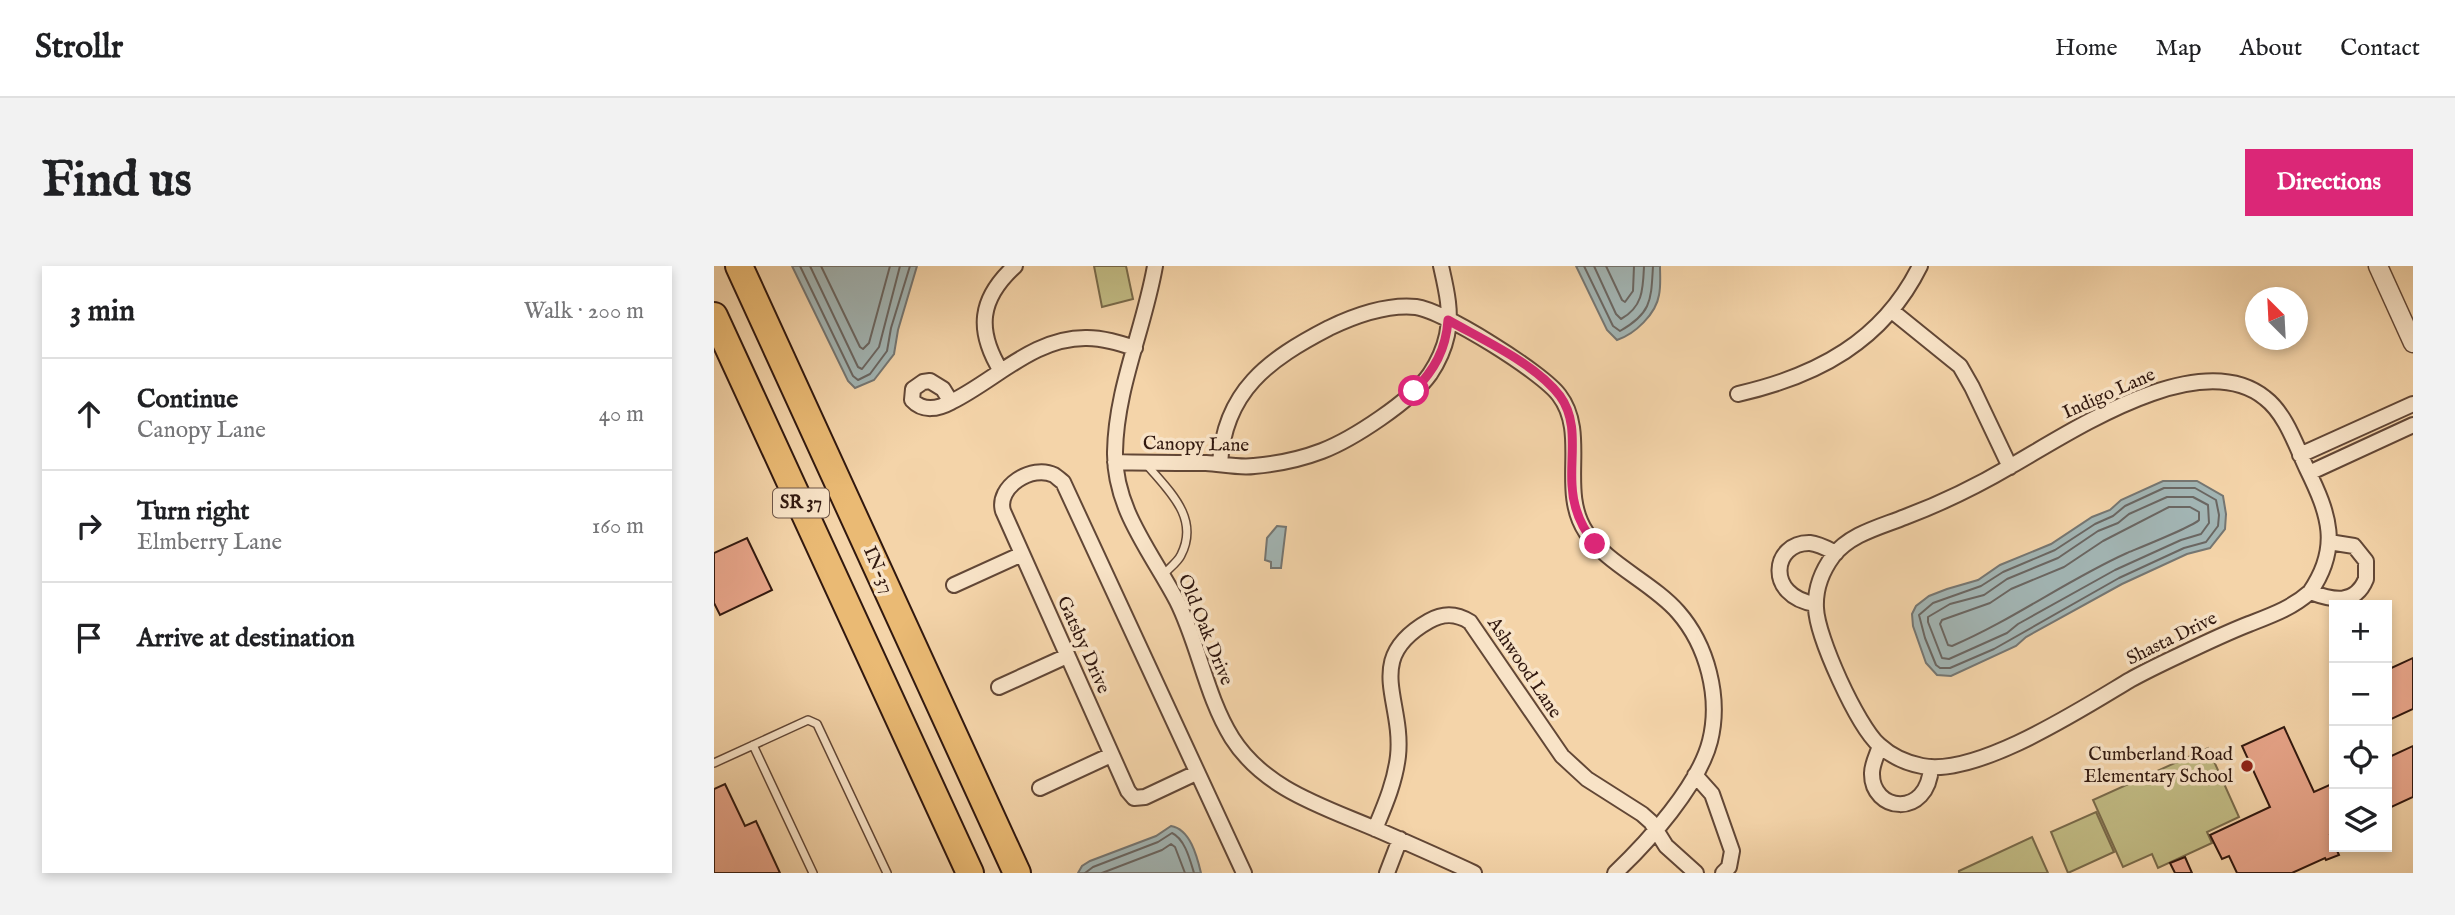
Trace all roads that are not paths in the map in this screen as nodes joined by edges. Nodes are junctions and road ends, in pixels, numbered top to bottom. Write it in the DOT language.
graph roads {
  1 [pos="739,266"];
  2 [pos="1015,266"];
  3 [pos="1155,266"];
  4 [pos="1441,266"];
  5 [pos="1920,266"];
  6 [pos="2378,266"];
  7 [pos="1892,311"];
  8 [pos="714,316"];
  9 [pos="1448,320"];
  10 [pos="2413,343"];
  11 [pos="1135,348"];
  12 [pos="1001,371"];
  13 [pos="1738,394"];
  14 [pos="951,402"];
  15 [pos="2413,404"];
  16 [pos="2413,425"];
  17 [pos="2300,455"];
  18 [pos="1115,463"];
  19 [pos="1145,463"];
  20 [pos="1220,464"];
  21 [pos="2010,467"];
  22 [pos="2309,473"];
  23 [pos="2329,542"];
  24 [pos="1836,553"];
  25 [pos="1022,554"];
  26 [pos="1162,575"];
  27 [pos="954,585"];
  28 [pos="2310,592"];
  29 [pos="1815,604"];
  30 [pos="1067,656"];
  31 [pos="999,687"];
  32 [pos="753,745"];
  33 [pos="1880,746"];
  34 [pos="1111,755"];
  35 [pos="714,763"];
  36 [pos="1931,767"];
  37 [pos="1196,773"];
  38 [pos="1695,775"];
  39 [pos="1040,788"];
  40 [pos="1375,829"];
  41 [pos="1656,830"];
  42 [pos="1400,839"];
  43 [pos="813,873"];
  44 [pos="887,873"];
  45 [pos="970,873"];
  46 [pos="1017,873"];
  47 [pos="1244,873"];
  48 [pos="1387,873"];
  49 [pos="1474,873"];
  50 [pos="1615,873"];
  51 [pos="1696,873"];
  52 [pos="1723,873"];
  1 -- 46 [label="highway, IN-37 / SR 37"];
  2 -- 12 [label="street"];
  3 -- 11 [label="street, Old Oak Drive"];
  4 -- 9 [label="street, Canopy Lane"];
  5 -- 7 [label="street"];
  6 -- 10 [label="street"];
  7 -- 13 [label="street"];
  7 -- 21 [label="street"];
  8 -- 45 [label="highway, SR 37"];
  9 -- 20 [label="street, Canopy Lane"];
  9 -- 20 [label="street"];
  9 -- 38 [label="street"];
  11 -- 12 [label="street"];
  11 -- 18 [label="street, Old Oak Drive"];
  12 -- 14 [label="street"];
  15 -- 17 [label="street"];
  16 -- 22 [label="street"];
  17 -- 21 [label="street, Indigo Lane"];
  17 -- 22 [label="street, Indigo Lane"];
  18 -- 19 [label="street, Canopy Lane"];
  18 -- 26 [label="street, Old Oak Drive"];
  19 -- 20 [label="street, Canopy Lane"];
  19 -- 26 [label="lane"];
  21 -- 24 [label="street, Indigo Lane"];
  22 -- 23 [label="street, Indigo Lane"];
  23 -- 28 [label="street, Indigo Lane"];
  23 -- 28 [label="street"];
  24 -- 29 [label="street, Indigo Lane"];
  24 -- 29 [label="street"];
  25 -- 27 [label="street"];
  25 -- 30 [label="street, Gatsby Drive"];
  25 -- 37 [label="street, Gatsby Drive"];
  26 -- 40 [label="street, Old Oak Drive"];
  28 -- 36 [label="street, Shasta Drive"];
  29 -- 33 [label="street, Shasta Drive"];
  30 -- 31 [label="street"];
  30 -- 34 [label="street, Gatsby Drive"];
  32 -- 35 [label="lane"];
  32 -- 43 [label="lane"];
  32 -- 44 [label="lane"];
  33 -- 36 [label="street, Shasta Drive"];
  33 -- 36 [label="street"];
  34 -- 37 [label="street, Gatsby Drive"];
  34 -- 39 [label="street"];
  37 -- 47 [label="street"];
  38 -- 41 [label="street"];
  38 -- 52 [label="street"];
  40 -- 41 [label="street, Ashwood Lane"];
  40 -- 42 [label="street, Old Oak Drive"];
  41 -- 50 [label="street"];
  41 -- 51 [label="street, Ashwood Lane"];
  42 -- 48 [label="street"];
  42 -- 49 [label="street, Old Oak Drive"];
}
